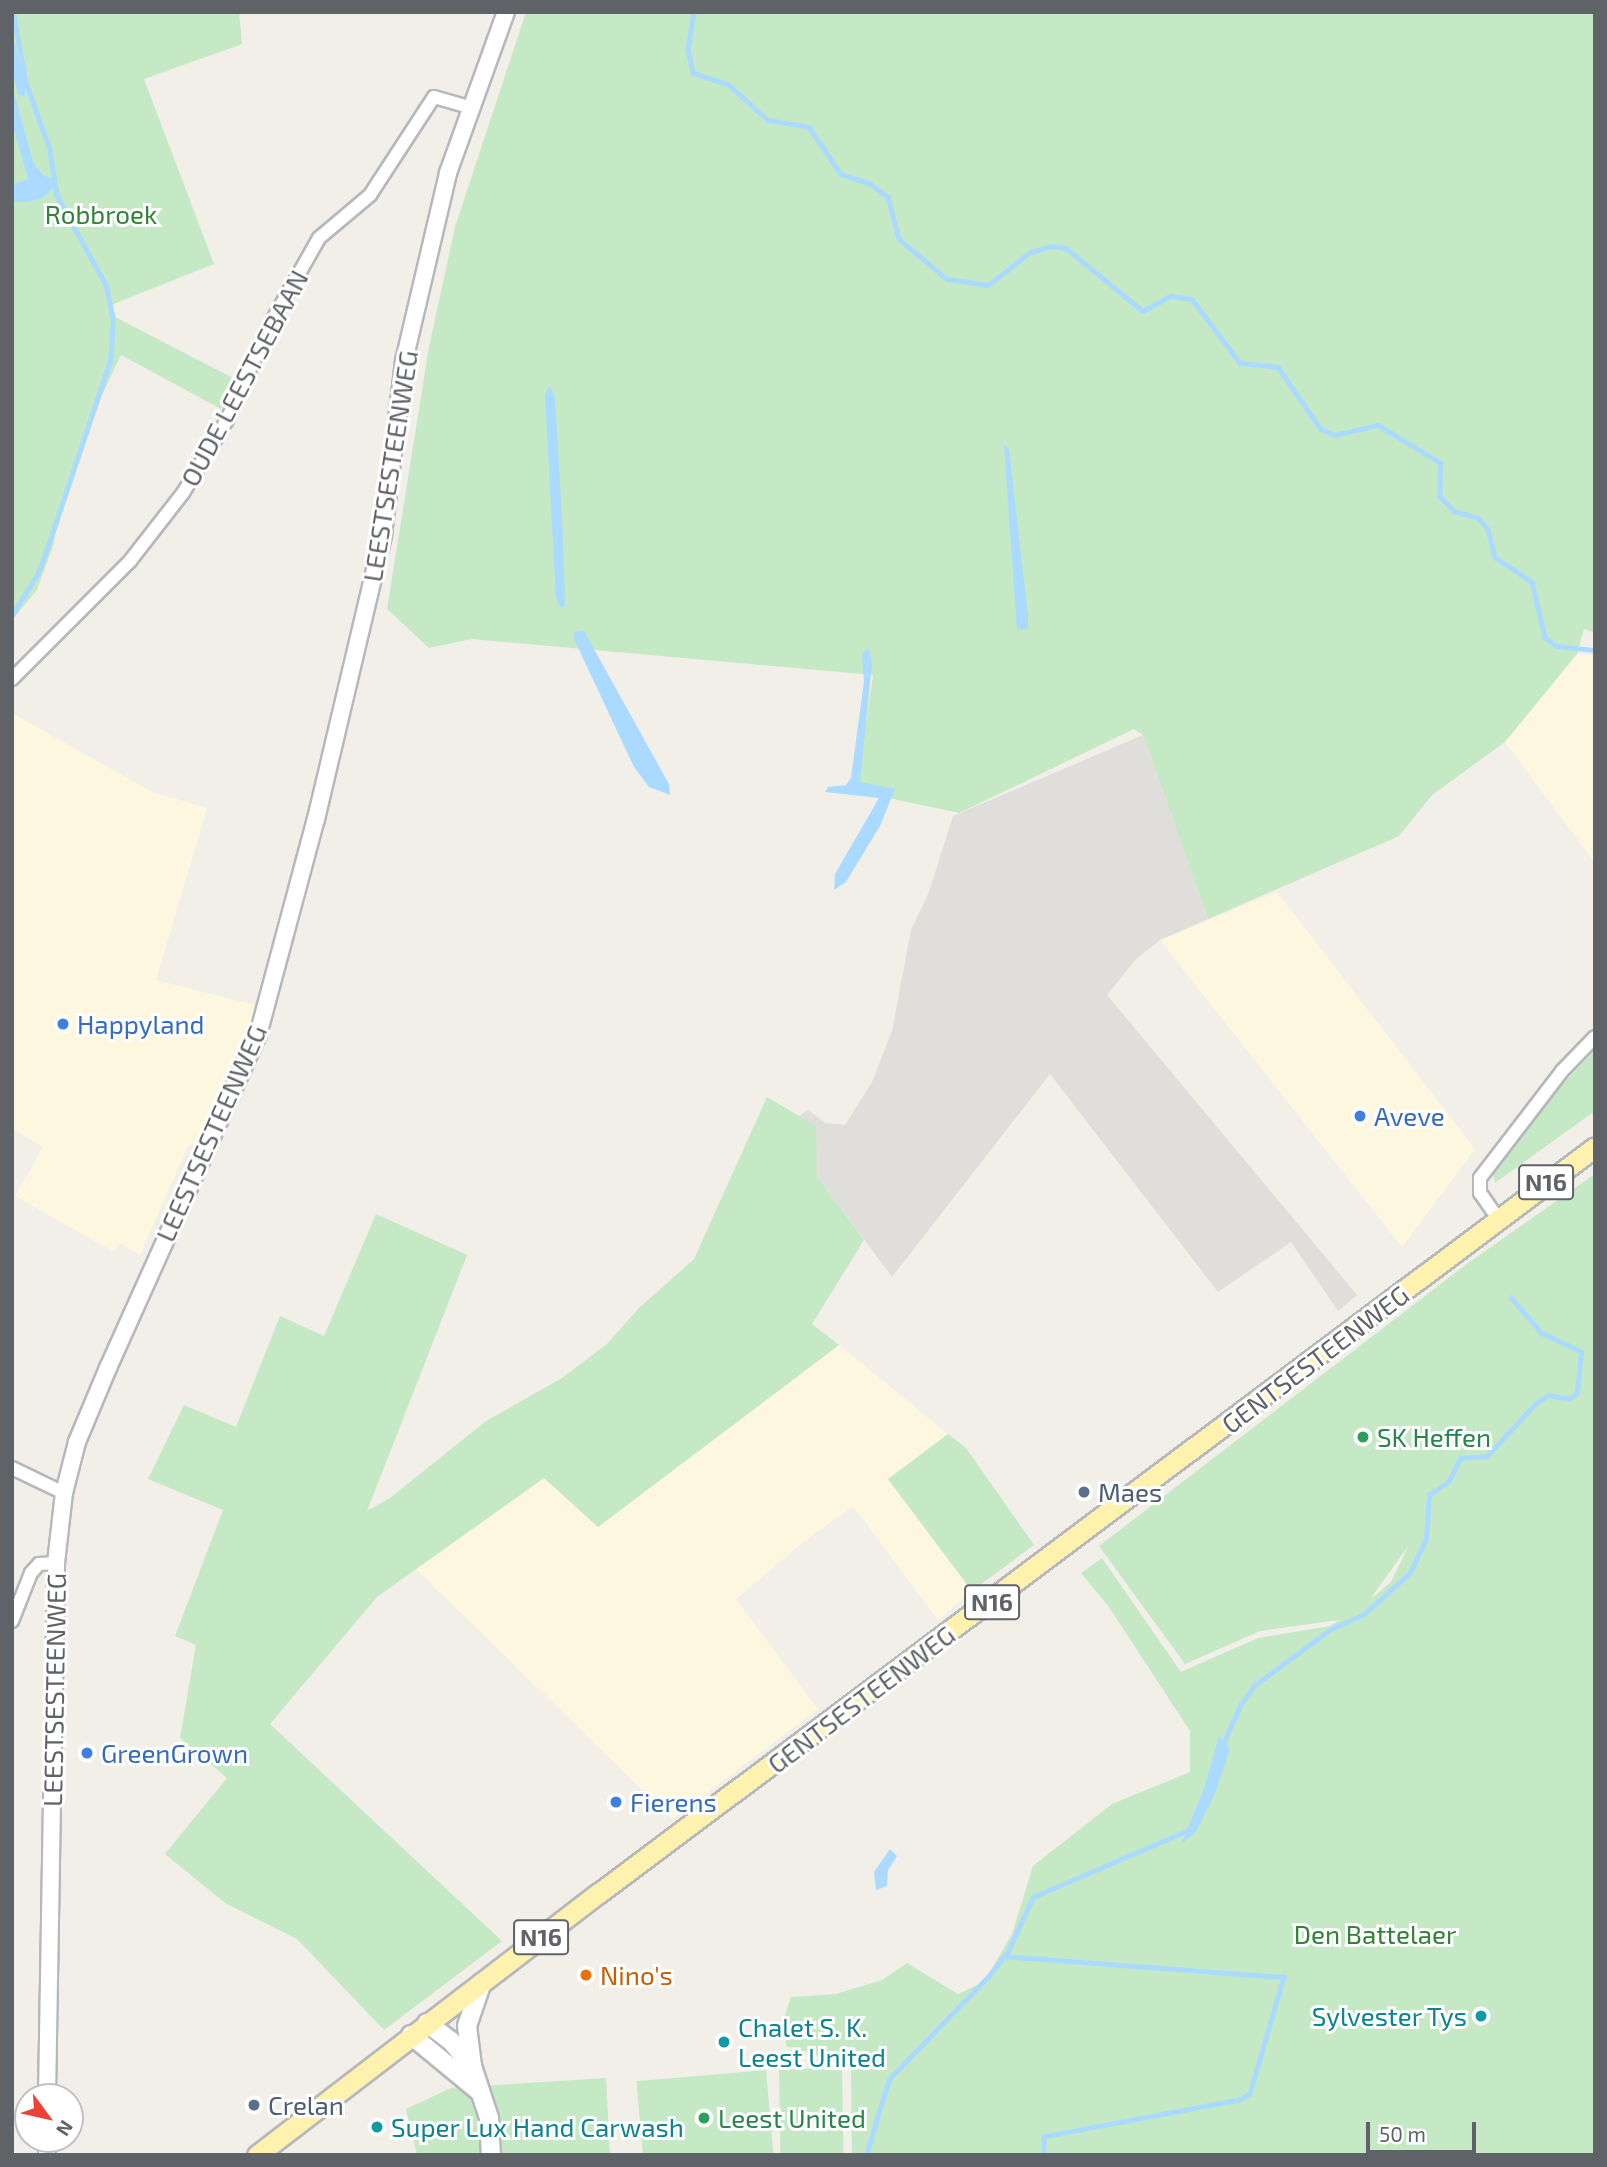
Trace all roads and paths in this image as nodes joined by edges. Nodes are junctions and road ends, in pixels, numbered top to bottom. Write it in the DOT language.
graph roads {
  1 [pos="506,12"];
  2 [pos="472,108"];
  3 [pos="12,679"];
  4 [pos="1595,1037"];
  5 [pos="1595,1147"];
  6 [pos="1497,1217"];
  7 [pos="12,1468"];
  8 [pos="64,1493"];
  9 [pos="56,1563"];
  10 [pos="12,1621"];
  11 [pos="482,1982"];
  12 [pos="419,2029"];
  13 [pos="471,2066"];
  14 [pos="47,2083"];
  15 [pos="479,2091"];
  16 [pos="257,2155"];
  17 [pos="491,2155"];
  1 -- 2 [label="street, LEESTSESTEENWEG"];
  2 -- 3 [label="street, OUDE LEESTSEBAAN"];
  2 -- 8 [label="street, LEESTSESTEENWEG"];
  4 -- 6 [label="street"];
  5 -- 6 [label="main road, GENTSESTEENWEG / N16"];
  6 -- 11 [label="main road, GENTSESTEENWEG / N16"];
  7 -- 8 [label="street"];
  8 -- 9 [label="street, LEESTSESTEENWEG"];
  9 -- 10 [label="street"];
  9 -- 14 [label="street, LEESTSESTEENWEG"];
  11 -- 12 [label="main road, GENTSESTEENWEG / N16"];
  11 -- 13 [label="main road"];
  12 -- 13 [label="main road"];
  12 -- 15 [label="main road"];
  12 -- 16 [label="main road, GENTSESTEENWEG / N16"];
  13 -- 15 [label="main road"];
  15 -- 17 [label="main road"];
}
